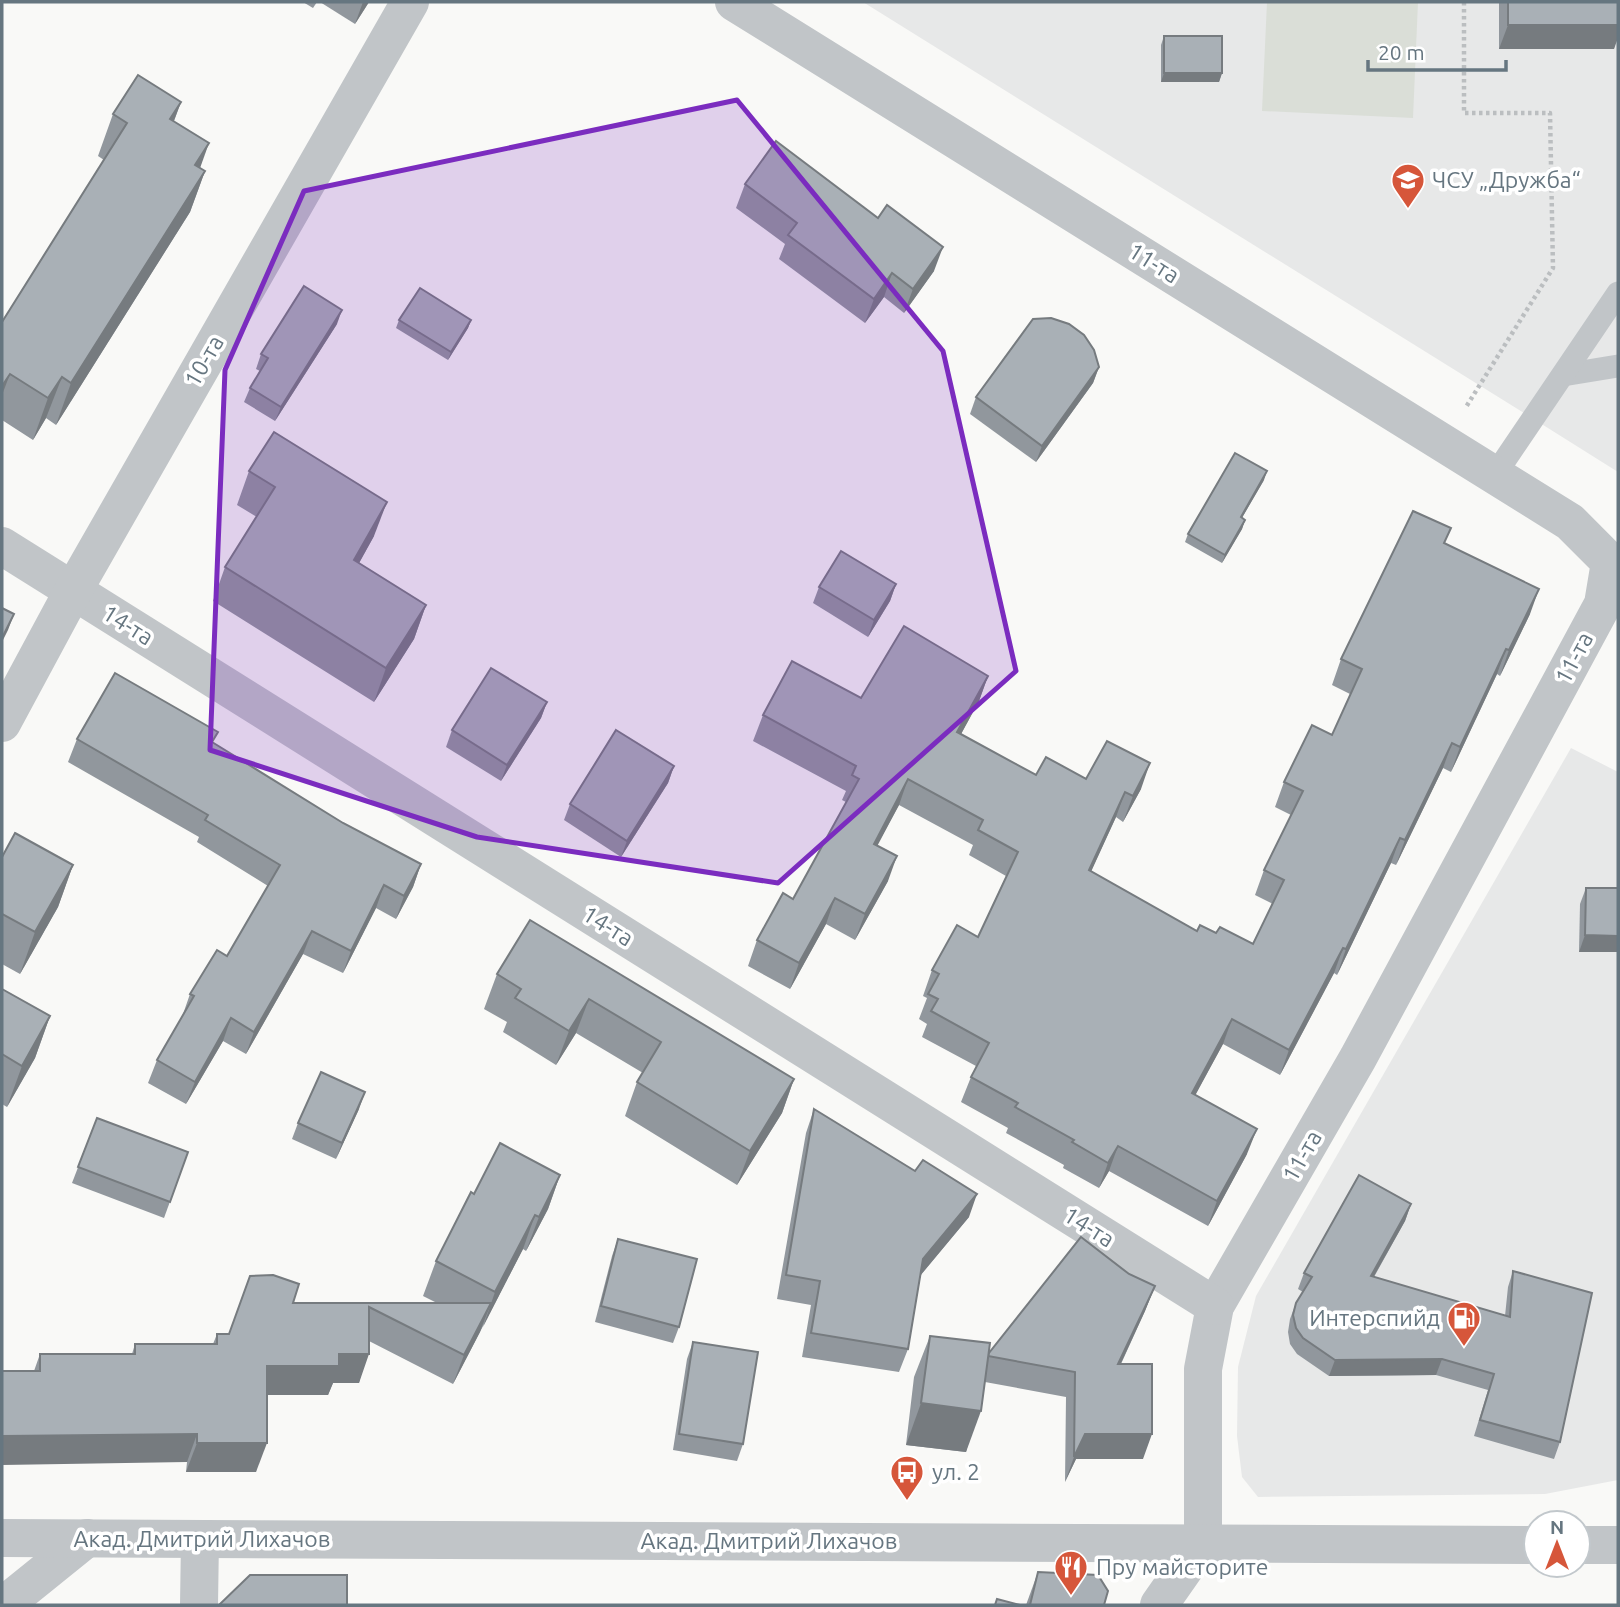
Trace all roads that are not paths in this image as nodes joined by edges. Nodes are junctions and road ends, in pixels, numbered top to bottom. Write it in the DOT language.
graph roads {
  1 [pos="410,2"];
  2 [pos="734,2"];
  3 [pos="1618,293"];
  4 [pos="1618,366"];
  5 [pos="1563,375"];
  6 [pos="1494,476"];
  7 [pos="2,546"];
  8 [pos="74,591"];
  9 [pos="2,723"];
  10 [pos="1215,1306"];
  11 [pos="2,1538"];
  12 [pos="87,1538"];
  13 [pos="200,1539"];
  14 [pos="1203,1542"];
  15 [pos="1522,1545"];
  16 [pos="1592,1545"];
  17 [pos="1618,1545"];
  18 [pos="4,1605"];
  19 [pos="199,1605"];
  20 [pos="1159,1605"];
  1 -- 8 [label="street, 10-та"];
  2 -- 6 [label="street, 11-та"];
  3 -- 5 [label="lane"];
  4 -- 5 [label="lane"];
  5 -- 6 [label="lane"];
  6 -- 10 [label="street, 11-та"];
  7 -- 8 [label="street, 14-та"];
  8 -- 9 [label="street, 10-та"];
  8 -- 10 [label="street, 14-та"];
  10 -- 14 [label="street, 11-та"];
  11 -- 12 [label="street, Акад. Дмитрий Лихачов"];
  12 -- 13 [label="street, Акад. Дмитрий Лихачов"];
  12 -- 18 [label="street"];
  13 -- 14 [label="street, Акад. Дмитрий Лихачов"];
  13 -- 19 [label="street"];
  14 -- 15 [label="street, Акад. Дмитрий Лихачов"];
  14 -- 20 [label="street"];
  16 -- 17 [label="street"];
}
